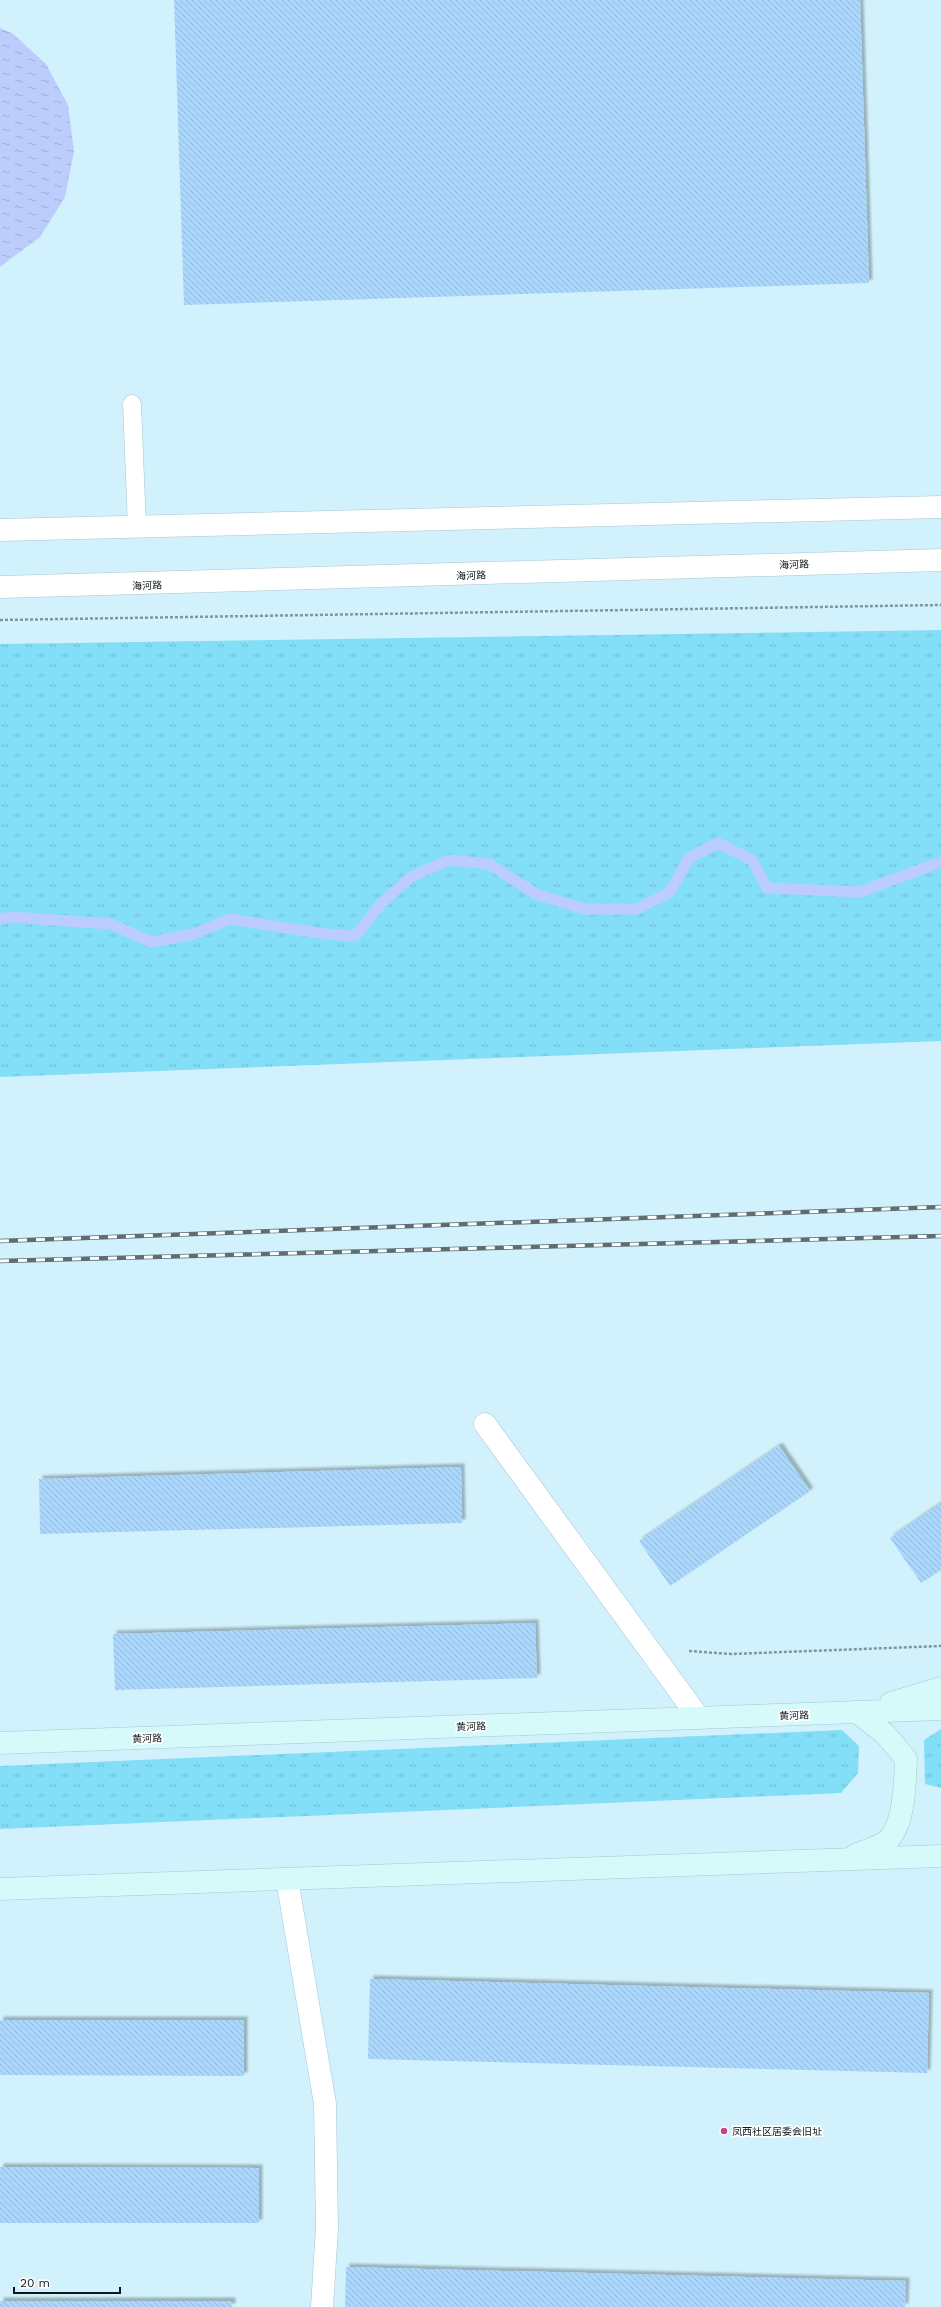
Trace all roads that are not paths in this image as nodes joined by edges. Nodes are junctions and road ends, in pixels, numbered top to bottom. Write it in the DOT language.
graph roads {
  1 [pos="132,404"];
  2 [pos="941,507"];
  3 [pos="137,527"];
  4 [pos="0,530"];
  5 [pos="941,560"];
  6 [pos="0,587"];
  7 [pos="485,1424"];
  8 [pos="941,1688"];
  9 [pos="941,1709"];
  10 [pos="857,1712"];
  11 [pos="699,1718"];
  12 [pos="0,1743"];
  13 [pos="941,1856"];
  14 [pos="845,1860"];
  15 [pos="941,1866"];
  16 [pos="287,1879"];
  17 [pos="0,1890"];
  18 [pos="322,2307"];
  1 -- 3 [label="lane"];
  2 -- 3 [label="street"];
  3 -- 4 [label="street"];
  5 -- 6 [label="street, 海河路"];
  7 -- 11 [label="street"];
  8 -- 10 [label="main road"];
  9 -- 10 [label="main road, 黄河路"];
  10 -- 11 [label="main road, 黄河路"];
  10 -- 14 [label="main road"];
  11 -- 12 [label="main road, 黄河路"];
  13 -- 14 [label="main road"];
  14 -- 15 [label="main road"];
  14 -- 16 [label="main road"];
  16 -- 17 [label="main road"];
  16 -- 18 [label="street"];
}
